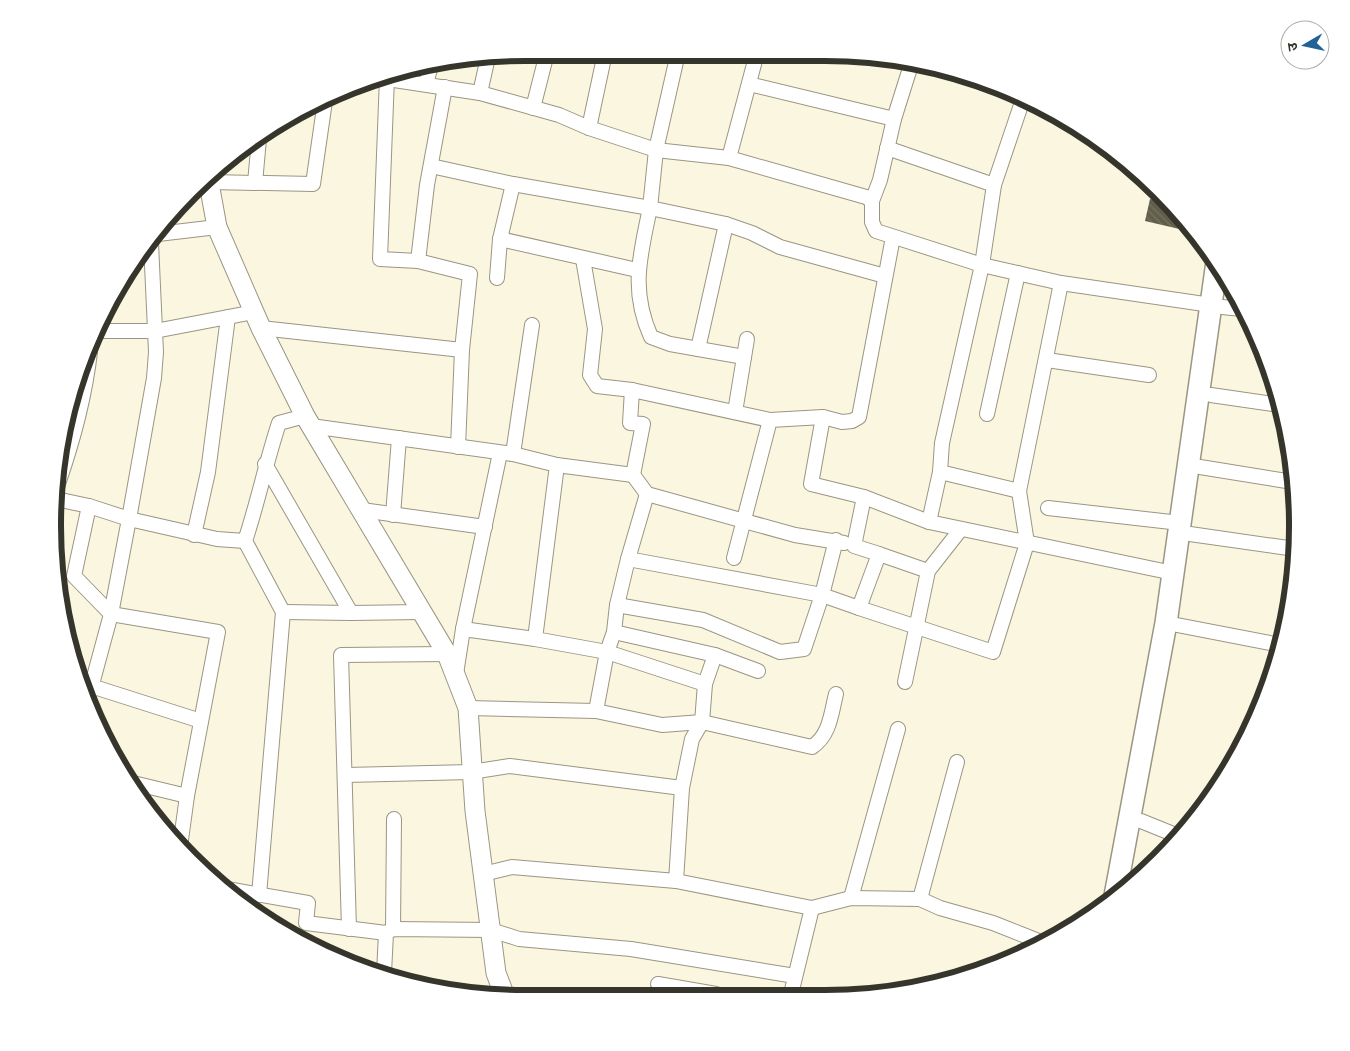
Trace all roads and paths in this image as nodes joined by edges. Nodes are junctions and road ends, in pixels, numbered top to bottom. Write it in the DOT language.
graph roads {
  1 [pos="545,61"];
  2 [pos="603,61"];
  3 [pos="676,61"];
  4 [pos="755,61"];
  5 [pos="487,63"];
  6 [pos="910,69"];
  7 [pos="429,71"];
  8 [pos="396,80"];
  9 [pos="384,84"];
  10 [pos="426,84"];
  11 [pos="749,84"];
  12 [pos="445,87"];
  13 [pos="480,93"];
  14 [pos="1021,105"];
  15 [pos="323,108"];
  16 [pos="533,108"];
  17 [pos="894,119"];
  18 [pos="589,128"];
  19 [pos="258,146"];
  20 [pos="887,148"];
  21 [pos="656,150"];
  22 [pos="729,158"];
  23 [pos="431,166"];
  24 [pos="214,180"];
  25 [pos="255,183"];
  26 [pos="513,184"];
  27 [pos="210,185"];
  28 [pos="994,185"];
  29 [pos="872,201"];
  30 [pos="650,208"];
  31 [pos="726,224"];
  32 [pos="217,227"];
  33 [pos="165,233"];
  34 [pos="893,237"];
  35 [pos="500,240"];
  36 [pos="151,251"];
  37 [pos="583,259"];
  38 [pos="418,261"];
  39 [pos="982,265"];
  40 [pos="637,270"];
  41 [pos="1018,273"];
  42 [pos="885,276"];
  43 [pos="497,278"];
  44 [pos="1061,283"];
  45 [pos="1221,283"];
  46 [pos="1226,291"];
  47 [pos="1225,307"];
  48 [pos="228,317"];
  49 [pos="257,320"];
  50 [pos="532,325"];
  51 [pos="104,331"];
  52 [pos="155,331"];
  53 [pos="747,338"];
  54 [pos="698,349"];
  55 [pos="462,350"];
  56 [pos="744,357"];
  57 [pos="1047,360"];
  58 [pos="88,371"];
  59 [pos="1149,375"];
  60 [pos="632,390"];
  61 [pos="1211,395"];
  62 [pos="1272,403"];
  63 [pos="735,412"];
  64 [pos="987,414"];
  65 [pos="823,417"];
  66 [pos="770,420"];
  67 [pos="308,421"];
  68 [pos="398,438"];
  69 [pos="458,447"];
  70 [pos="506,453"];
  71 [pos="66,458"];
  72 [pos="265,464"];
  73 [pos="557,465"];
  74 [pos="940,472"];
  75 [pos="633,475"];
  76 [pos="1195,476"];
  77 [pos="1287,482"];
  78 [pos="1019,491"];
  79 [pos="647,494"];
  80 [pos="864,497"];
  81 [pos="62,500"];
  82 [pos="89,506"];
  83 [pos="1048,508"];
  84 [pos="362,510"];
  85 [pos="393,515"];
  86 [pos="129,519"];
  87 [pos="745,521"];
  88 [pos="929,522"];
  89 [pos="485,527"];
  90 [pos="1185,528"];
  91 [pos="961,529"];
  92 [pos="194,534"];
  93 [pos="836,540"];
  94 [pos="245,541"];
  95 [pos="1027,543"];
  96 [pos="854,546"];
  97 [pos="1288,548"];
  98 [pos="879,554"];
  99 [pos="734,558"];
  100 [pos="628,559"];
  101 [pos="928,570"];
  102 [pos="1173,573"];
  103 [pos="822,595"];
  104 [pos="616,605"];
  105 [pos="859,608"];
  106 [pos="283,612"];
  107 [pos="422,612"];
  108 [pos="111,614"];
  109 [pos="351,614"];
  110 [pos="1177,625"];
  111 [pos="918,626"];
  112 [pos="463,629"];
  113 [pos="614,632"];
  114 [pos="535,639"];
  115 [pos="1273,645"];
  116 [pos="607,652"];
  117 [pos="448,654"];
  118 [pos="715,655"];
  119 [pos="758,671"];
  120 [pos="456,674"];
  121 [pos="905,682"];
  122 [pos="706,684"];
  123 [pos="91,688"];
  124 [pos="836,694"];
  125 [pos="94,696"];
  126 [pos="468,708"];
  127 [pos="596,711"];
  128 [pos="201,721"];
  129 [pos="702,722"];
  130 [pos="662,725"];
  131 [pos="898,729"];
  132 [pos="692,739"];
  133 [pos="957,762"];
  134 [pos="471,772"];
  135 [pos="346,775"];
  136 [pos="140,785"];
  137 [pos="682,788"];
  138 [pos="187,796"];
  139 [pos="394,819"];
  140 [pos="1142,821"];
  141 [pos="1172,834"];
  142 [pos="181,838"];
  143 [pos="483,874"];
  144 [pos="1131,875"];
  145 [pos="676,881"];
  146 [pos="1117,886"];
  147 [pos="240,891"];
  148 [pos="259,895"];
  149 [pos="850,898"];
  150 [pos="920,899"];
  151 [pos="812,908"];
  152 [pos="349,928"];
  153 [pos="491,930"];
  154 [pos="390,931"];
  155 [pos="1035,940"];
  156 [pos="385,968"];
  157 [pos="795,976"];
  158 [pos="658,984"];
  159 [pos="502,989"];
  160 [pos="693,990"];
  161 [pos="792,990"];
  1 -- 16 [label="street"];
  2 -- 18 [label="street"];
  3 -- 21 [label="street"];
  4 -- 11 [label="street"];
  5 -- 13 [label="street"];
  6 -- 17 [label="street"];
  7 -- 10 [label="street"];
  8 -- 10 [label="street"];
  9 -- 38 [label="street"];
  10 -- 12 [label="street"];
  11 -- 17 [label="street"];
  11 -- 22 [label="street"];
  12 -- 13 [label="street"];
  12 -- 23 [label="street"];
  13 -- 16 [label="street"];
  14 -- 28 [label="street"];
  15 -- 25 [label="street"];
  16 -- 18 [label="street"];
  17 -- 20 [label="street"];
  18 -- 21 [label="street"];
  19 -- 25 [label="street"];
  20 -- 28 [label="street"];
  20 -- 29 [label="street"];
  21 -- 22 [label="street"];
  21 -- 30 [label="street"];
  22 -- 29 [label="street"];
  23 -- 26 [label="street"];
  23 -- 38 [label="street"];
  24 -- 25 [label="street"];
  26 -- 30 [label="street"];
  26 -- 35 [label="street"];
  27 -- 32 [label="street"];
  28 -- 39 [label="street"];
  29 -- 34 [label="street"];
  30 -- 31 [label="street"];
  30 -- 40 [label="street"];
  31 -- 42 [label="street"];
  31 -- 54 [label="street"];
  32 -- 33 [label="street"];
  32 -- 49 [label="street"];
  34 -- 39 [label="street"];
  34 -- 42 [label="street"];
  35 -- 37 [label="street"];
  35 -- 43 [label="street"];
  36 -- 52 [label="street"];
  37 -- 40 [label="street"];
  37 -- 60 [label="street"];
  38 -- 55 [label="street"];
  39 -- 41 [label="street"];
  39 -- 74 [label="street"];
  40 -- 54 [label="street"];
  41 -- 44 [label="street"];
  41 -- 64 [label="street"];
  42 -- 65 [label="street"];
  44 -- 47 [label="street"];
  44 -- 57 [label="street"];
  45 -- 47 [label="main road"];
  46 -- 47 [label="main road"];
  47 -- 61 [label="main road"];
  47 -- 76 [label="main road"];
  48 -- 49 [label="street"];
  48 -- 52 [label="street"];
  48 -- 92 [label="street"];
  49 -- 55 [label="street"];
  49 -- 67 [label="street"];
  50 -- 70 [label="street"];
  51 -- 52 [label="street"];
  52 -- 86 [label="street"];
  53 -- 56 [label="street"];
  54 -- 56 [label="street"];
  55 -- 69 [label="street"];
  56 -- 63 [label="street"];
  57 -- 59 [label="street"];
  57 -- 78 [label="street"];
  58 -- 71 [label="street"];
  60 -- 63 [label="street"];
  60 -- 75 [label="street"];
  61 -- 62 [label="street"];
  61 -- 76 [label="main road"];
  63 -- 66 [label="street"];
  65 -- 66 [label="street"];
  65 -- 80 [label="street"];
  66 -- 87 [label="street"];
  67 -- 68 [label="street"];
  67 -- 72 [label="street"];
  67 -- 84 [label="street"];
  68 -- 69 [label="street"];
  68 -- 85 [label="street"];
  69 -- 70 [label="street"];
  70 -- 73 [label="street"];
  70 -- 89 [label="street"];
  72 -- 94 [label="street"];
  72 -- 109 [label="street"];
  73 -- 75 [label="street"];
  73 -- 114 [label="street"];
  74 -- 78 [label="street"];
  74 -- 88 [label="street"];
  75 -- 79 [label="street"];
  76 -- 77 [label="street"];
  76 -- 90 [label="main road"];
  78 -- 95 [label="street"];
  79 -- 87 [label="street"];
  79 -- 100 [label="street"];
  80 -- 88 [label="street"];
  80 -- 96 [label="street"];
  81 -- 82 [label="street"];
  82 -- 86 [label="street"];
  82 -- 108 [label="street"];
  83 -- 90 [label="street"];
  84 -- 85 [label="street"];
  84 -- 107 [label="street"];
  85 -- 89 [label="street"];
  86 -- 92 [label="street"];
  86 -- 108 [label="street"];
  87 -- 93 [label="street"];
  87 -- 99 [label="street"];
  88 -- 91 [label="street"];
  89 -- 112 [label="street"];
  90 -- 97 [label="street"];
  90 -- 102 [label="main road"];
  90 -- 110 [label="main road"];
  91 -- 95 [label="street"];
  91 -- 101 [label="street"];
  92 -- 94 [label="street"];
  93 -- 96 [label="street"];
  93 -- 103 [label="street"];
  94 -- 106 [label="street"];
  95 -- 102 [label="street"];
  95 -- 111 [label="street"];
  96 -- 98 [label="street"];
  98 -- 101 [label="street"];
  98 -- 105 [label="street"];
  100 -- 103 [label="street"];
  100 -- 104 [label="street"];
  101 -- 111 [label="street"];
  102 -- 146 [label="main road"];
  103 -- 104 [label="street"];
  103 -- 105 [label="street"];
  104 -- 113 [label="street"];
  105 -- 111 [label="street"];
  106 -- 109 [label="street"];
  106 -- 148 [label="street"];
  107 -- 109 [label="street"];
  107 -- 117 [label="street"];
  108 -- 123 [label="street"];
  108 -- 128 [label="street"];
  110 -- 115 [label="street"];
  110 -- 140 [label="main road"];
  111 -- 121 [label="street"];
  112 -- 114 [label="street"];
  112 -- 120 [label="street"];
  113 -- 116 [label="street"];
  113 -- 118 [label="street"];
  114 -- 116 [label="street"];
  116 -- 122 [label="street"];
  116 -- 127 [label="street"];
  117 -- 120 [label="street"];
  117 -- 135 [label="street"];
  118 -- 119 [label="street"];
  118 -- 122 [label="street"];
  120 -- 126 [label="street"];
  122 -- 129 [label="street"];
  124 -- 129 [label="street"];
  125 -- 128 [label="street"];
  126 -- 127 [label="street"];
  126 -- 134 [label="street"];
  127 -- 130 [label="street"];
  128 -- 138 [label="street"];
  129 -- 130 [label="street"];
  129 -- 132 [label="street"];
  130 -- 132 [label="street"];
  131 -- 149 [label="street"];
  132 -- 137 [label="street"];
  133 -- 150 [label="street"];
  134 -- 135 [label="street"];
  134 -- 137 [label="street"];
  134 -- 143 [label="street"];
  135 -- 152 [label="street"];
  136 -- 138 [label="street"];
  137 -- 145 [label="street"];
  138 -- 142 [label="street"];
  139 -- 154 [label="street"];
  140 -- 141 [label="street"];
  140 -- 144 [label="main road"];
  143 -- 145 [label="street"];
  143 -- 153 [label="street"];
  145 -- 151 [label="street"];
  147 -- 148 [label="street"];
  148 -- 152 [label="street"];
  149 -- 150 [label="street"];
  149 -- 151 [label="street"];
  150 -- 155 [label="street"];
  151 -- 157 [label="street"];
  152 -- 154 [label="street"];
  153 -- 154 [label="street"];
  153 -- 157 [label="street"];
  153 -- 159 [label="street"];
  154 -- 156 [label="street"];
  157 -- 161 [label="street"];
  158 -- 160 [label="street"];
}
